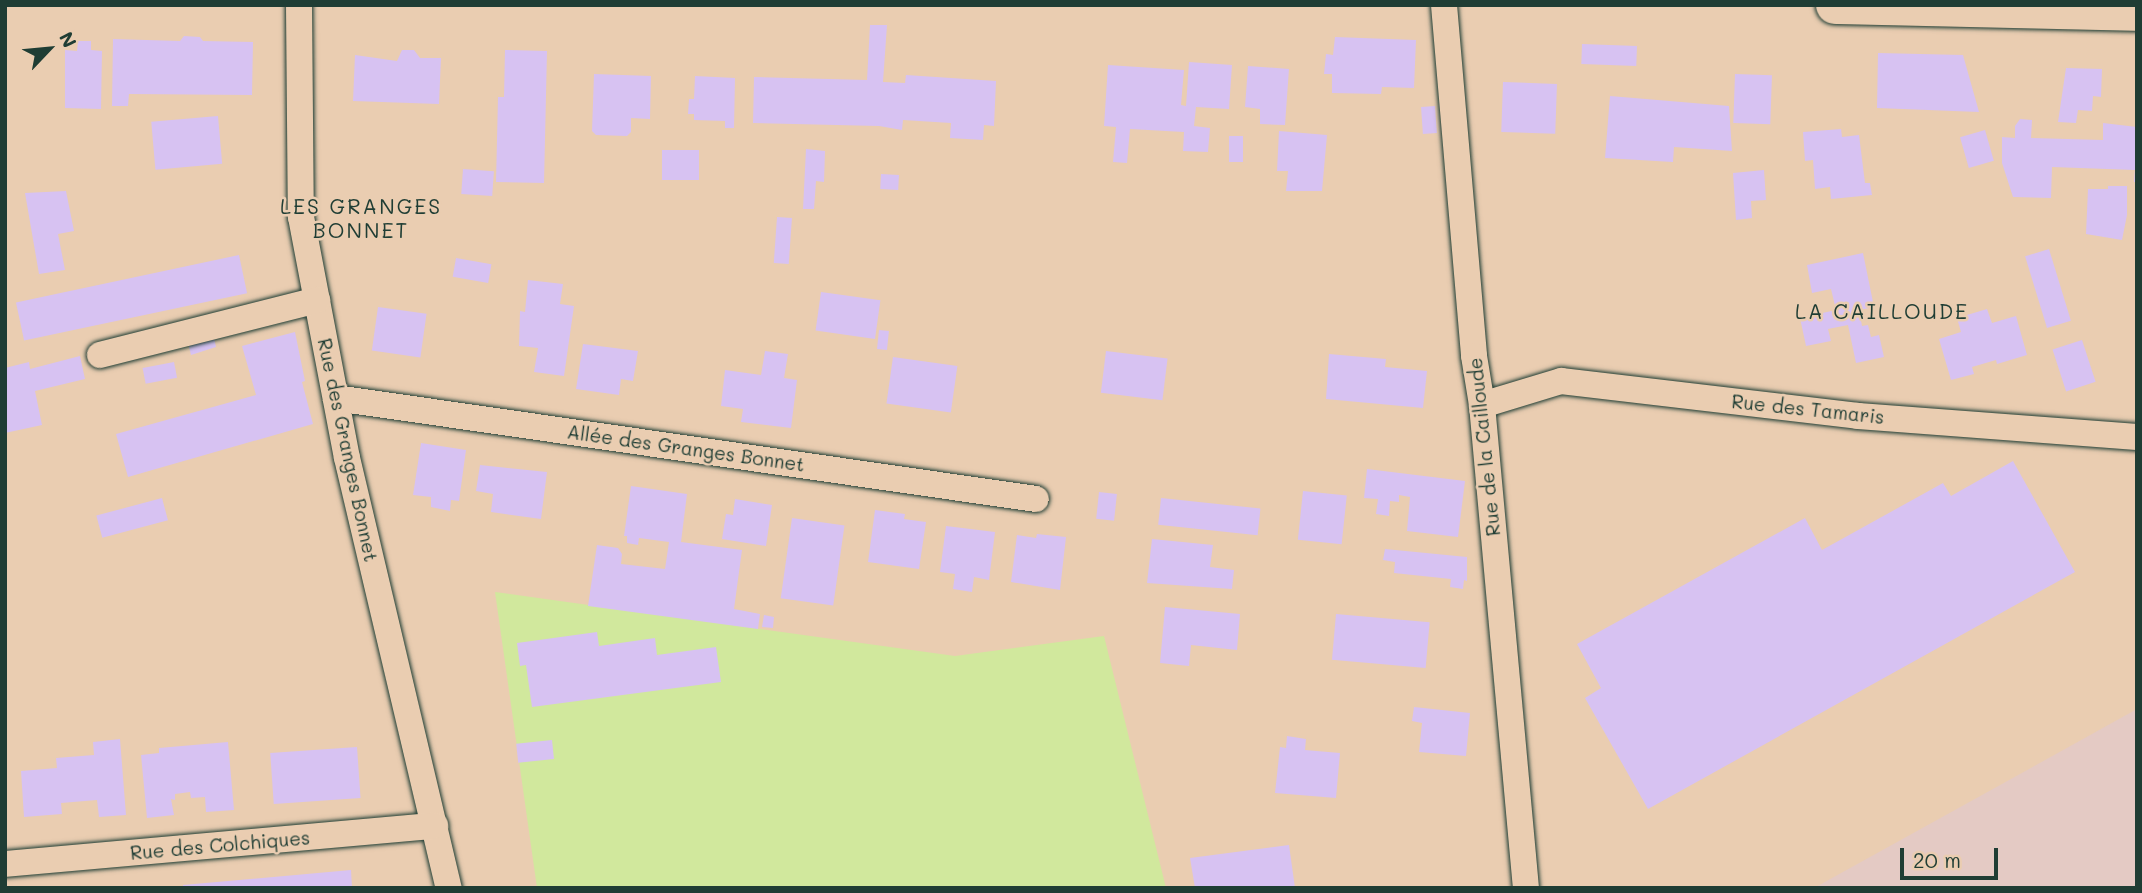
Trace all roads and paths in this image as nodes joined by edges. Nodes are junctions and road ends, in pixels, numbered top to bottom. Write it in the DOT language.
graph roads {
  1 [pos="299,5"];
  2 [pos="1444,5"];
  3 [pos="1835,5"];
  4 [pos="2137,12"];
  5 [pos="317,300"];
  6 [pos="100,355"];
  7 [pos="335,398"];
  8 [pos="1482,405"];
  9 [pos="2137,437"];
  10 [pos="1036,499"];
  11 [pos="435,826"];
  12 [pos="5,864"];
  13 [pos="449,888"];
  14 [pos="1526,888"];
  1 -- 5 [label="street, Rue des Granges Bonnet"];
  2 -- 8 [label="street, Rue de la Cailloude"];
  3 -- 4 [label="main road"];
  5 -- 6 [label="street"];
  5 -- 7 [label="street, Rue des Granges Bonnet"];
  7 -- 10 [label="street, Allée des Granges Bonnet"];
  7 -- 11 [label="street, Rue des Granges Bonnet"];
  8 -- 9 [label="street, Rue des Tamaris"];
  8 -- 14 [label="street, Rue de la Cailloude"];
  11 -- 12 [label="street, Rue des Colchiques"];
  11 -- 13 [label="street, Rue des Granges Bonnet"];
}
